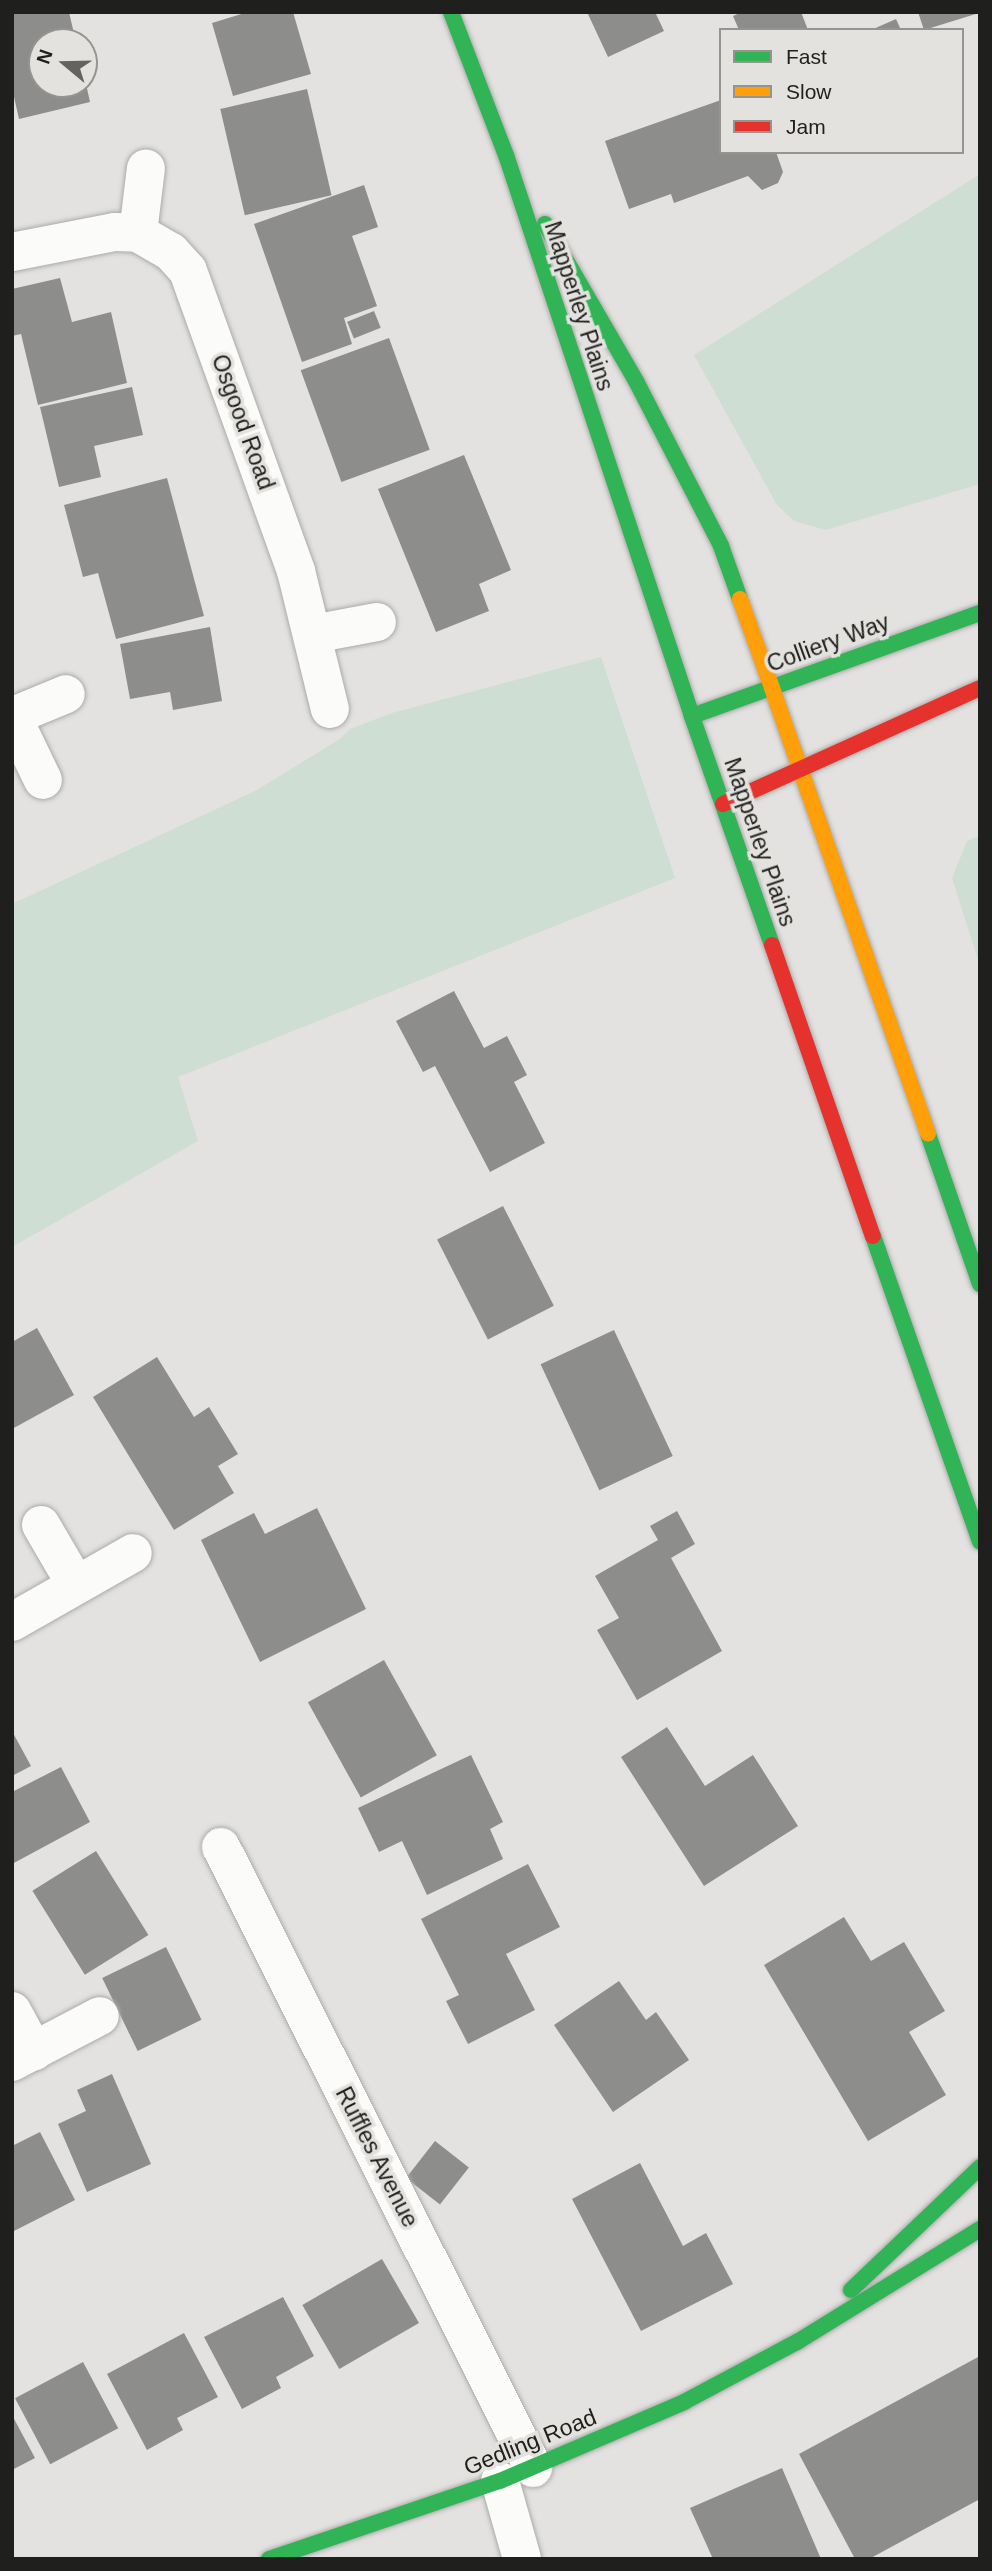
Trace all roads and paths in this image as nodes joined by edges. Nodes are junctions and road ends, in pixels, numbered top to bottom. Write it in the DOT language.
graph roads {
  1 [pos="451,12"];
  2 [pos="506,155"];
  3 [pos="146,168"];
  4 [pos="138,233"];
  5 [pos="12,252"];
  6 [pos="980,613"];
  7 [pos="377,622"];
  8 [pos="313,634"];
  9 [pos="772,688"];
  10 [pos="980,688"];
  11 [pos="66,694"];
  12 [pos="330,709"];
  13 [pos="12,716"];
  14 [pos="692,716"];
  15 [pos="800,770"];
  16 [pos="43,780"];
  17 [pos="723,804"];
  18 [pos="980,1284"];
  19 [pos="41,1525"];
  20 [pos="980,1542"];
  21 [pos="133,1553"];
  22 [pos="76,1585"];
  23 [pos="12,1622"];
  24 [pos="221,1847"];
  25 [pos="12,2011"];
  26 [pos="100,2016"];
  27 [pos="23,2056"];
  28 [pos="980,2167"];
  29 [pos="980,2229"];
  30 [pos="797,2342"];
  31 [pos="516,2474"];
  32 [pos="269,2559"];
  33 [pos="522,2559"];
  1 -- 2 [label="main road, Mapperley Plains"];
  2 -- 9 [label="main road, Mapperley Plains"];
  2 -- 14 [label="main road, Mapperley Plains"];
  3 -- 4 [label="street"];
  4 -- 5 [label="street"];
  4 -- 8 [label="street, Osgood Road"];
  6 -- 9 [label="main road, Colliery Way"];
  7 -- 8 [label="street"];
  8 -- 12 [label="street, Osgood Road"];
  9 -- 14 [label="main road, Colliery Way"];
  9 -- 15 [label="main road, Mapperley Plains"];
  10 -- 15 [label="main road"];
  11 -- 13 [label="street"];
  13 -- 16 [label="street"];
  14 -- 17 [label="main road, Mapperley Plains"];
  15 -- 17 [label="main road"];
  15 -- 18 [label="main road, Mapperley Plains"];
  17 -- 20 [label="main road, Mapperley Plains"];
  19 -- 22 [label="street"];
  21 -- 22 [label="street"];
  22 -- 23 [label="street"];
  24 -- 31 [label="street, Ruffles Avenue"];
  25 -- 27 [label="street"];
  26 -- 27 [label="street"];
  28 -- 30 [label="main road, Gedling Road"];
  29 -- 30 [label="main road, Gedling Road"];
  30 -- 31 [label="main road, Gedling Road"];
  31 -- 32 [label="main road, Gedling Road"];
  31 -- 33 [label="street, Ruffles Avenue"];
}
